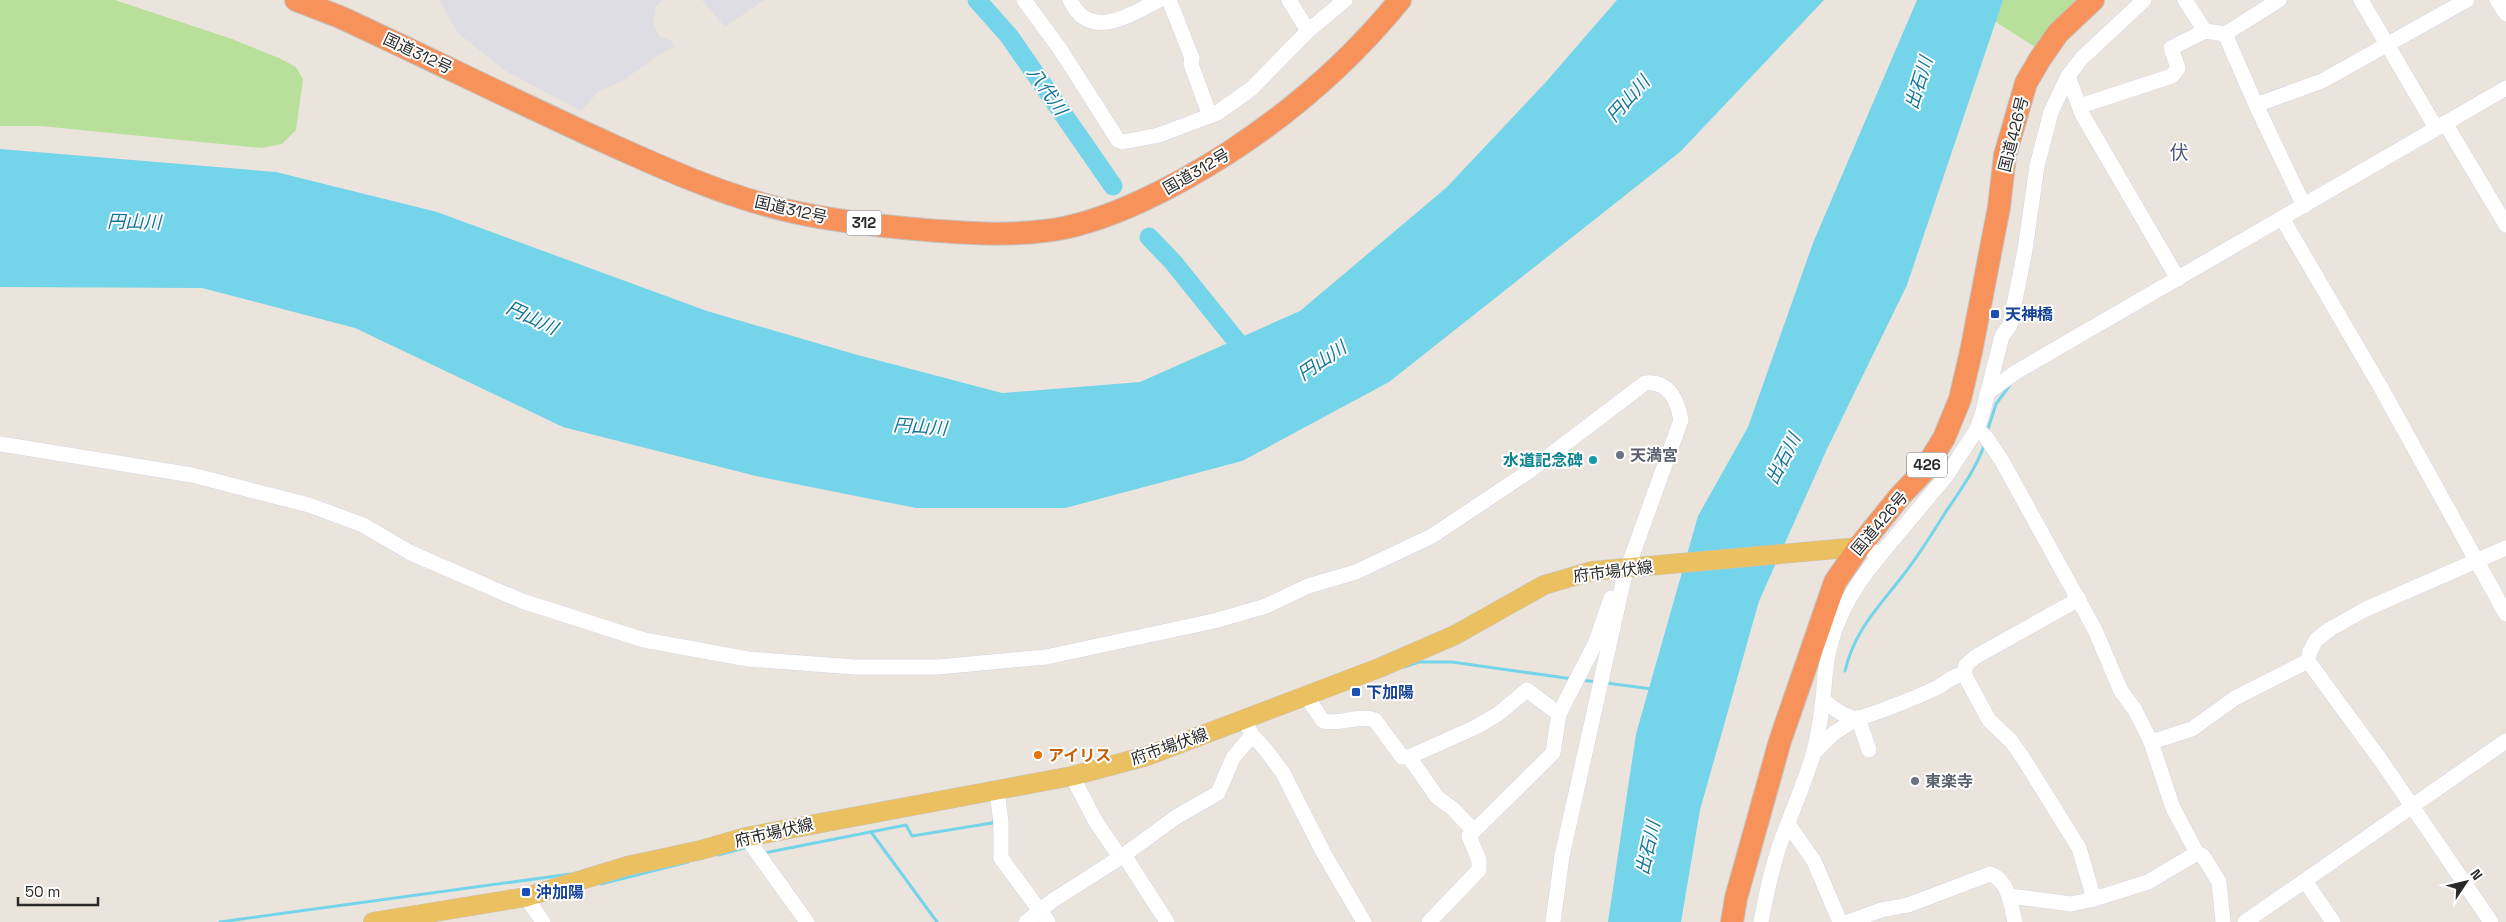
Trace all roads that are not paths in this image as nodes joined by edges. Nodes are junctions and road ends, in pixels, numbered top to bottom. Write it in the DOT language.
graph roads {
  1 [pos="1024,0"];
  2 [pos="1070,0"];
  3 [pos="1159,0"];
  4 [pos="1169,0"];
  5 [pos="1289,0"];
  6 [pos="1346,0"];
  7 [pos="1400,0"];
  8 [pos="2093,0"];
  9 [pos="2144,0"];
  10 [pos="2185,0"];
  11 [pos="2279,0"];
  12 [pos="2361,0"];
  13 [pos="2467,0"];
  14 [pos="2497,0"];
  15 [pos="307,2"];
  16 [pos="2506,14"];
  17 [pos="1308,31"];
  18 [pos="2205,31"];
  19 [pos="2225,34"];
  20 [pos="2388,45"];
  21 [pos="2068,76"];
  22 [pos="2506,88"];
  23 [pos="2256,105"];
  24 [pos="2080,106"];
  25 [pos="1210,116"];
  26 [pos="2440,125"];
  27 [pos="2304,206"];
  28 [pos="2282,218"];
  29 [pos="2506,225"];
  30 [pos="2178,279"];
  31 [pos="1987,392"];
  32 [pos="1977,429"];
  33 [pos="0,444"];
  34 [pos="1859,547"];
  35 [pos="2506,548"];
  36 [pos="1880,554"];
  37 [pos="2477,560"];
  38 [pos="1632,571"];
  39 [pos="2079,599"];
  40 [pos="2506,614"];
  41 [pos="2308,661"];
  42 [pos="1964,674"];
  43 [pos="1306,696"];
  44 [pos="1824,700"];
  45 [pos="1559,714"];
  46 [pos="1857,718"];
  47 [pos="1248,727"];
  48 [pos="2506,741"];
  49 [pos="2151,742"];
  50 [pos="1869,750"];
  51 [pos="1813,754"];
  52 [pos="1409,757"];
  53 [pos="1072,776"];
  54 [pos="997,791"];
  55 [pos="2411,807"];
  56 [pos="1788,824"];
  57 [pos="1474,831"];
  58 [pos="746,837"];
  59 [pos="2197,853"];
  60 [pos="1122,856"];
  61 [pos="2305,881"];
  62 [pos="526,896"];
  63 [pos="2010,896"];
  64 [pos="2094,899"];
  65 [pos="1044,917"];
  66 [pos="373,922"];
  67 [pos="543,922"];
  68 [pos="807,922"];
  69 [pos="1026,922"];
  70 [pos="1167,922"];
  71 [pos="1364,922"];
  72 [pos="1429,922"];
  73 [pos="1553,922"];
  74 [pos="1732,922"];
  75 [pos="1761,922"];
  76 [pos="1840,922"];
  77 [pos="1848,922"];
  78 [pos="2015,922"];
  79 [pos="2223,922"];
  80 [pos="2245,922"];
  81 [pos="2333,922"];
  82 [pos="2490,922"];
  1 -- 25 [label="street"];
  2 -- 3 [label="street"];
  4 -- 25 [label="street"];
  5 -- 17 [label="street"];
  6 -- 17 [label="street"];
  7 -- 15 [label="highway, 国道312号 / 312"];
  8 -- 34 [label="highway, 国道426号 / 426"];
  9 -- 21 [label="street"];
  10 -- 18 [label="street"];
  11 -- 19 [label="street"];
  12 -- 20 [label="street"];
  13 -- 20 [label="street"];
  14 -- 16 [label="street"];
  17 -- 25 [label="street"];
  18 -- 19 [label="street"];
  18 -- 24 [label="street"];
  19 -- 23 [label="street"];
  20 -- 23 [label="street"];
  20 -- 26 [label="street"];
  21 -- 24 [label="street"];
  21 -- 31 [label="street"];
  22 -- 26 [label="street"];
  23 -- 27 [label="street"];
  24 -- 30 [label="street"];
  26 -- 27 [label="street"];
  26 -- 29 [label="street"];
  27 -- 28 [label="street"];
  28 -- 30 [label="street"];
  28 -- 37 [label="street"];
  30 -- 31 [label="street"];
  31 -- 32 [label="street"];
  32 -- 36 [label="street"];
  32 -- 39 [label="street"];
  33 -- 38 [label="street"];
  34 -- 36 [label="street"];
  34 -- 38 [label="main road, 府市場伏線"];
  34 -- 74 [label="highway, 国道426号 / 426"];
  35 -- 37 [label="street"];
  36 -- 44 [label="street"];
  37 -- 40 [label="street"];
  37 -- 41 [label="street"];
  38 -- 43 [label="main road, 府市場伏線"];
  38 -- 45 [label="street"];
  38 -- 73 [label="street"];
  39 -- 42 [label="street"];
  39 -- 49 [label="street"];
  41 -- 49 [label="street"];
  41 -- 55 [label="street"];
  42 -- 46 [label="street"];
  42 -- 64 [label="street"];
  43 -- 47 [label="main road, 府市場伏線"];
  43 -- 52 [label="street"];
  44 -- 46 [label="street"];
  44 -- 51 [label="street"];
  45 -- 52 [label="street"];
  45 -- 57 [label="street"];
  46 -- 50 [label="street"];
  46 -- 51 [label="street"];
  47 -- 53 [label="main road, 府市場伏線"];
  47 -- 60 [label="street"];
  47 -- 71 [label="street"];
  48 -- 55 [label="street"];
  49 -- 59 [label="street"];
  51 -- 56 [label="street"];
  52 -- 57 [label="street"];
  53 -- 54 [label="main road, 府市場伏線"];
  53 -- 60 [label="street"];
  54 -- 58 [label="main road, 府市場伏線"];
  54 -- 65 [label="street"];
  55 -- 61 [label="street"];
  55 -- 82 [label="street"];
  56 -- 75 [label="street"];
  56 -- 76 [label="street"];
  57 -- 72 [label="street"];
  58 -- 62 [label="main road, 府市場伏線"];
  58 -- 68 [label="street"];
  59 -- 64 [label="street"];
  59 -- 79 [label="street"];
  60 -- 65 [label="street"];
  60 -- 70 [label="street"];
  61 -- 80 [label="street"];
  61 -- 81 [label="street"];
  62 -- 66 [label="main road, 府市場伏線"];
  62 -- 67 [label="street"];
  63 -- 64 [label="street"];
  63 -- 77 [label="street"];
  63 -- 78 [label="street"];
  65 -- 69 [label="street"];
}
